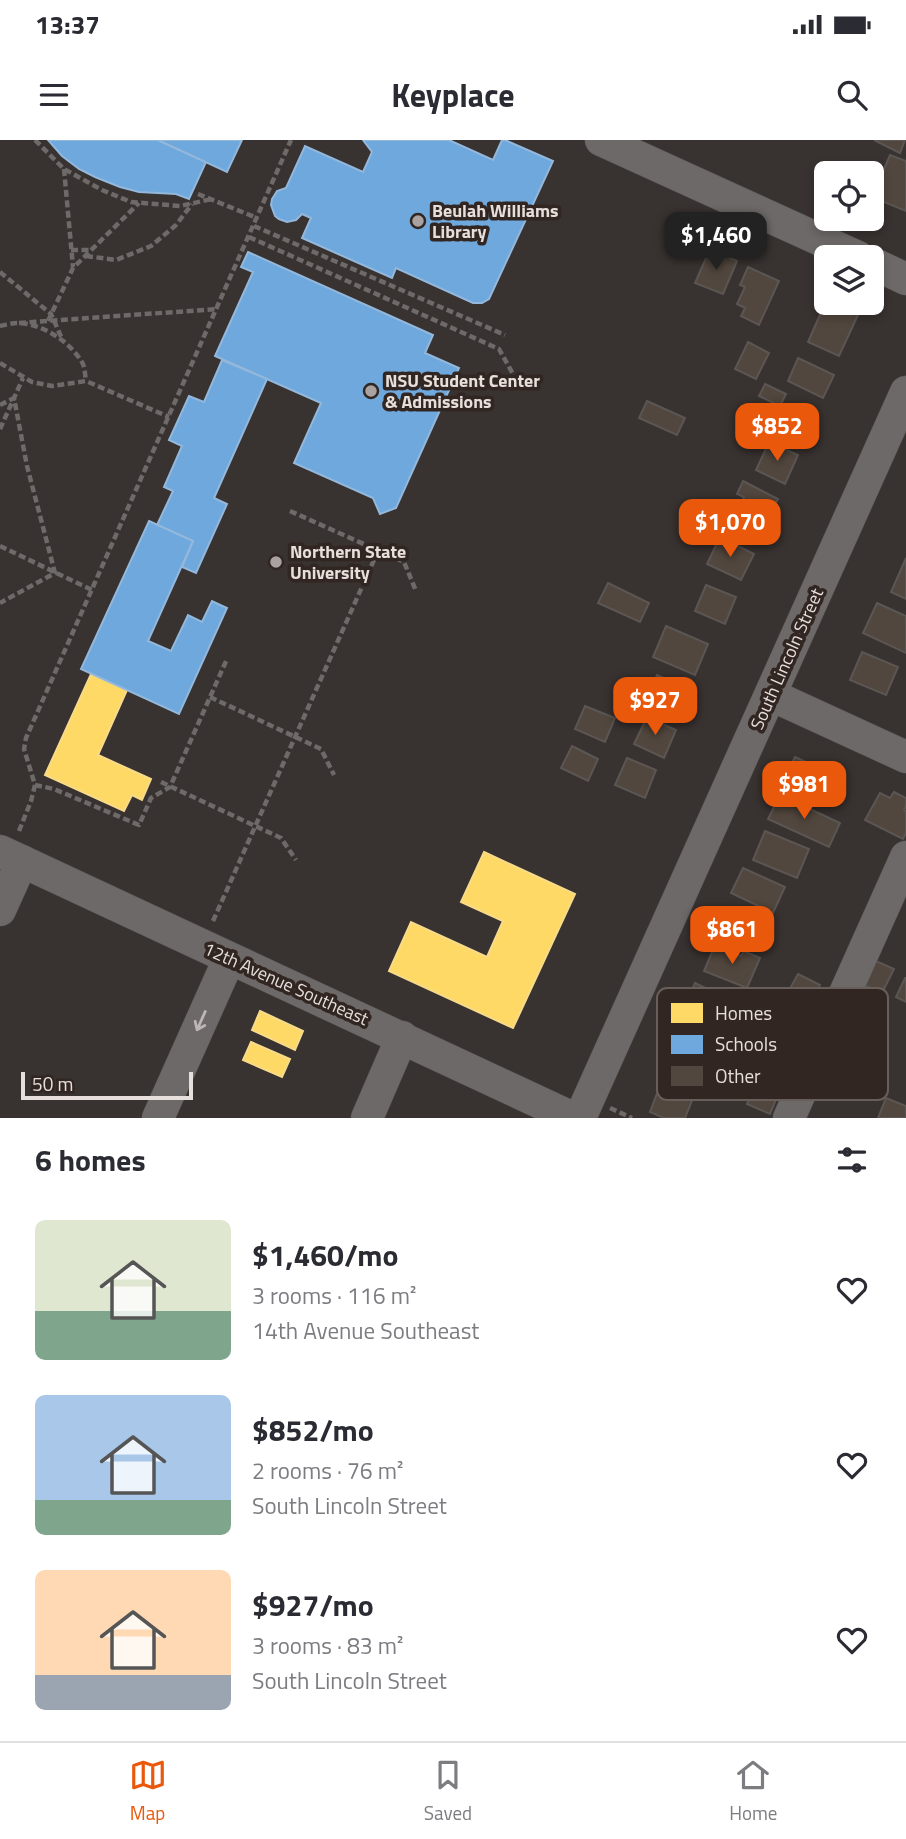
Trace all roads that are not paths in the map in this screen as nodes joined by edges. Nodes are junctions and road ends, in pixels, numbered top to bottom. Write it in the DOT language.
graph roads {
  1 [pos="601,140"];
  2 [pos="833,245"];
  3 [pos="884,269"];
  4 [pos="906,279"];
  5 [pos="906,392"];
  6 [pos="771,695"];
  7 [pos="906,757"];
  8 [pos="10,856"];
  9 [pos="906,857"];
  10 [pos="0,910"];
  11 [pos="229,959"];
  12 [pos="847,988"];
  13 [pos="402,1037"];
  14 [pos="797,1100"];
  15 [pos="158,1118"];
  16 [pos="368,1118"];
  17 [pos="573,1118"];
  18 [pos="580,1118"];
  19 [pos="789,1118"];
  1 -- 2 [label="street"];
  3 -- 4 [label="street"];
  5 -- 6 [label="street, South Lincoln Street"];
  6 -- 7 [label="street"];
  6 -- 18 [label="street, South Lincoln Street"];
  8 -- 10 [label="street"];
  8 -- 11 [label="street, 12th Avenue Southeast"];
  9 -- 12 [label="street"];
  11 -- 13 [label="street, 12th Avenue Southeast"];
  11 -- 15 [label="street, one-way"];
  13 -- 16 [label="street"];
  13 -- 17 [label="street, 12th Avenue Southeast"];
  14 -- 19 [label="street"];
}
